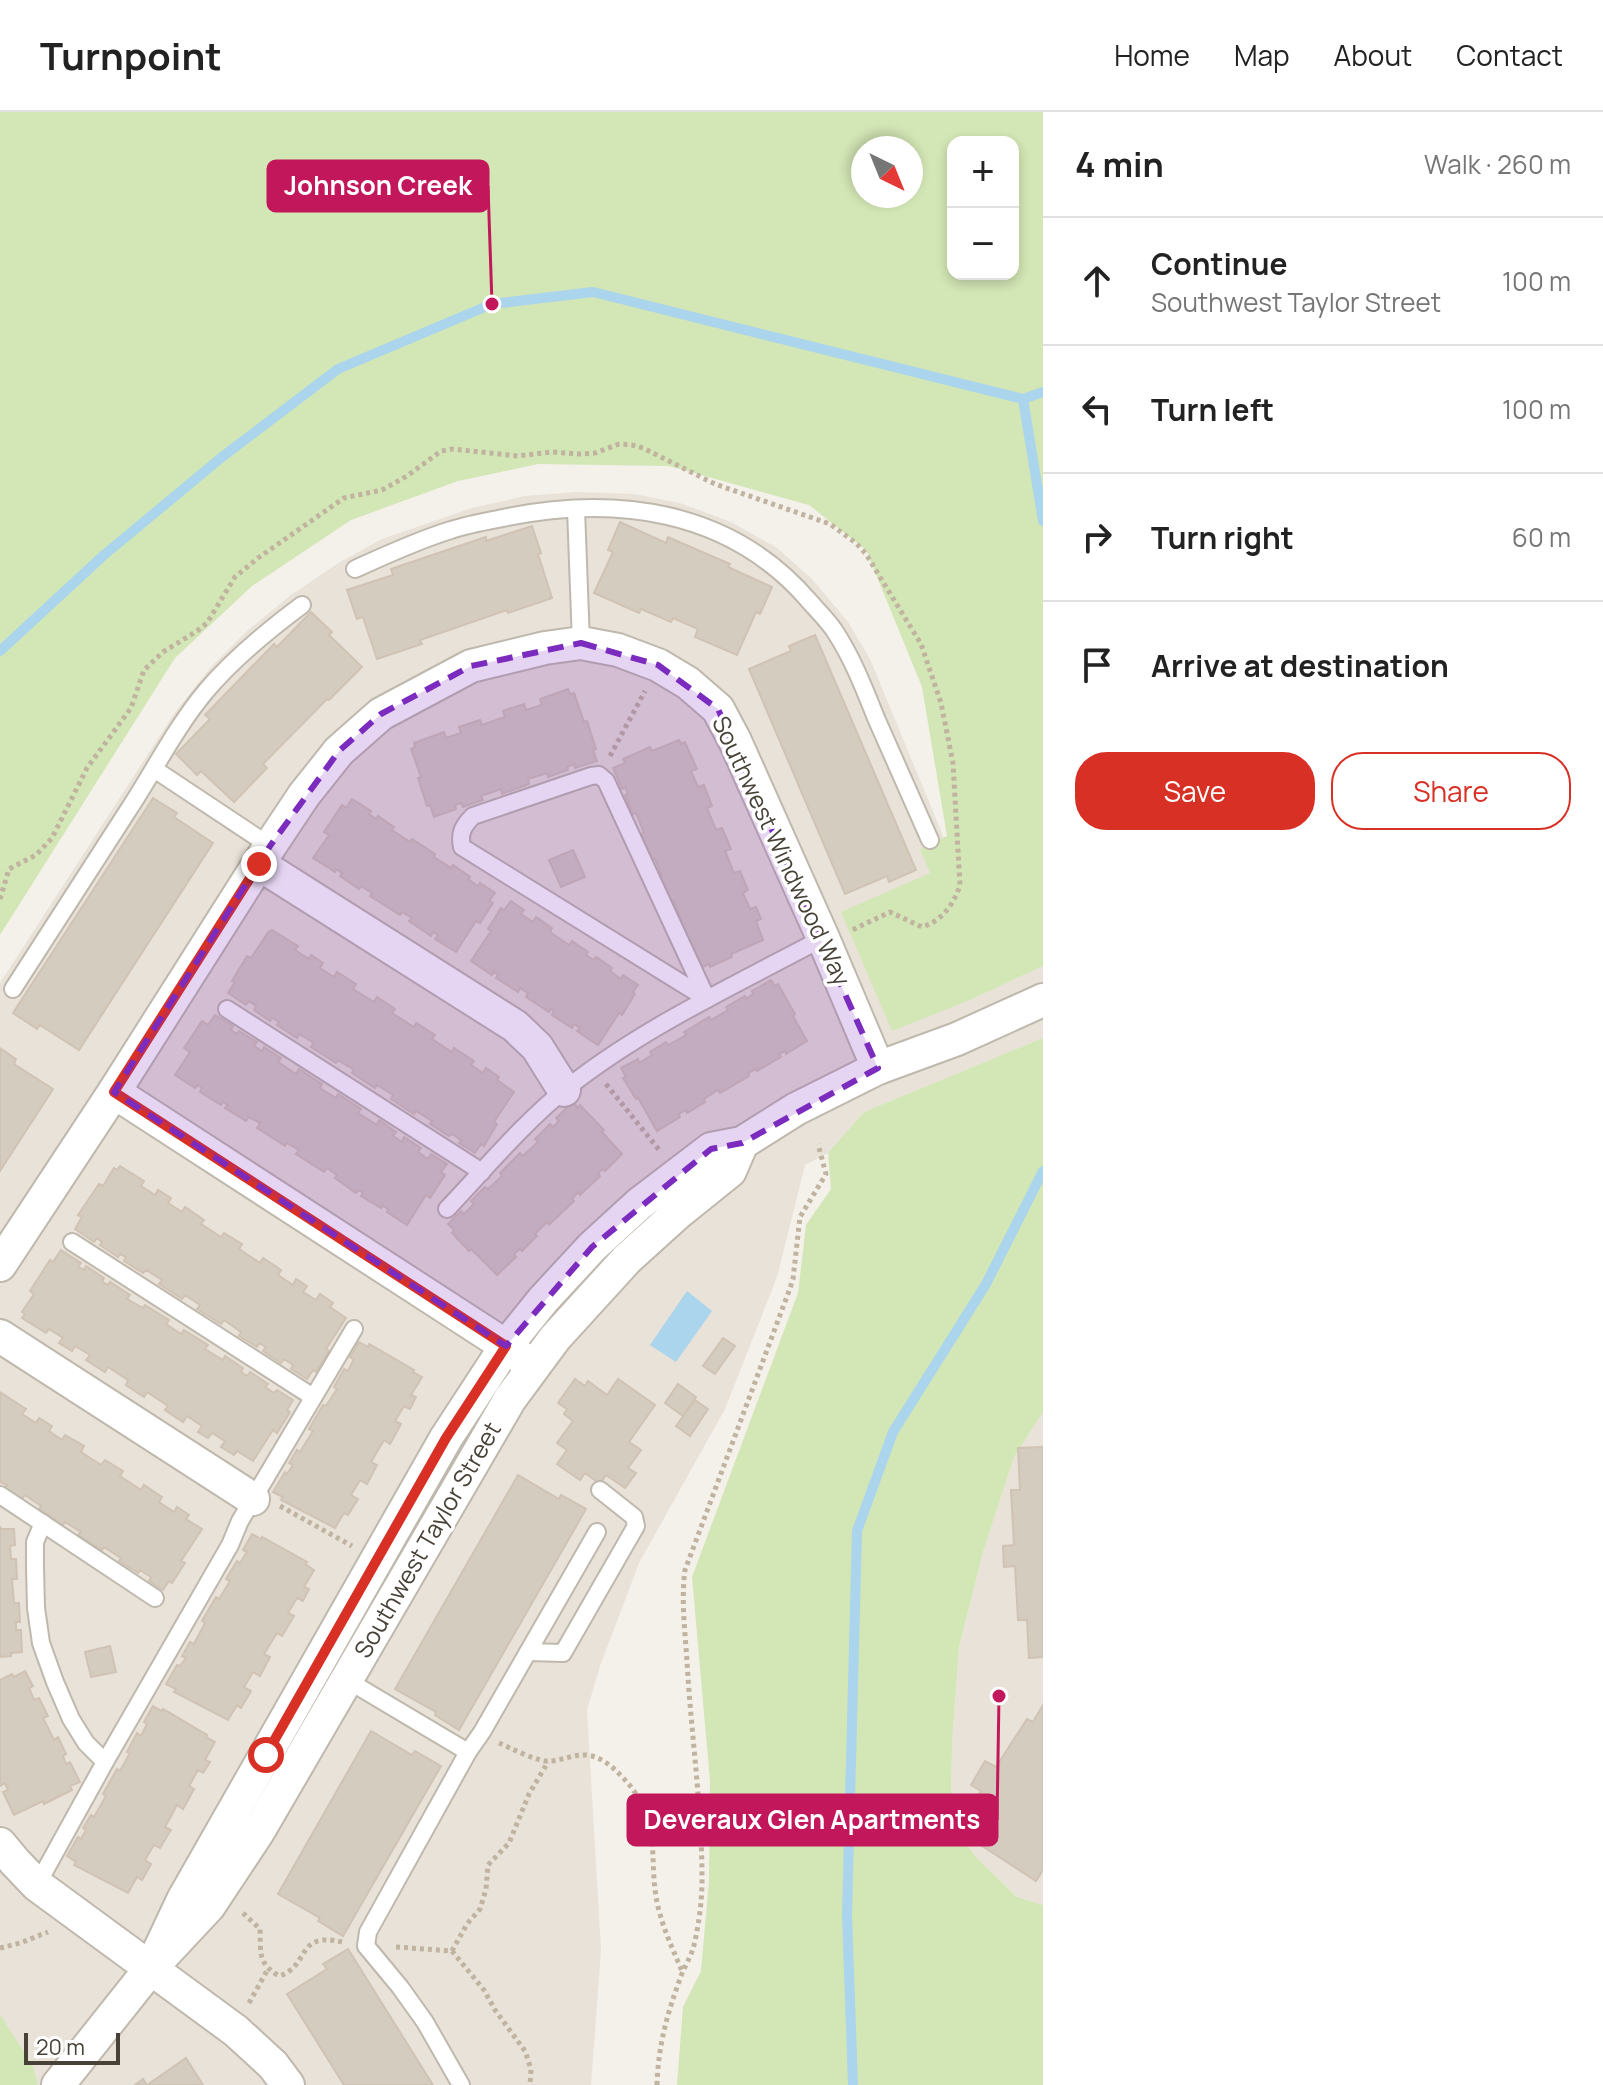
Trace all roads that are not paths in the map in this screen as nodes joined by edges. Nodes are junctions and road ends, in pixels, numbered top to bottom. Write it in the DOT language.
graph roads {
  1 [pos="576,509"];
  2 [pos="355,569"];
  3 [pos="302,605"];
  4 [pos="581,643"];
  5 [pos="154,769"];
  6 [pos="930,840"];
  7 [pos="264,855"];
  8 [pos="823,938"];
  9 [pos="13,989"];
  10 [pos="707,999"];
  11 [pos="1043,1000"];
  12 [pos="227,1009"];
  13 [pos="878,1068"];
  14 [pos="564,1090"];
  15 [pos="114,1092"];
  16 [pos="742,1143"];
  17 [pos="482,1172"];
  18 [pos="447,1209"];
  19 [pos="72,1242"];
  20 [pos="0,1265"];
  21 [pos="354,1329"];
  22 [pos="0,1336"];
  23 [pos="506,1346"];
  24 [pos="533,1367"];
  25 [pos="313,1397"];
  26 [pos="600,1490"];
  27 [pos="0,1495"];
  28 [pos="253,1499"];
  29 [pos="43,1523"];
  30 [pos="597,1532"];
  31 [pos="155,1598"];
  32 [pos="528,1652"];
  33 [pos="318,1664"];
  34 [pos="347,1680"];
  35 [pos="468,1752"];
  36 [pos="105,1762"];
  37 [pos="0,1844"];
  38 [pos="37,1885"];
  39 [pos="151,1968"];
  40 [pos="58,2085"];
  41 [pos="288,2085"];
  42 [pos="461,2085"];
  1 -- 2 [label="lane"];
  1 -- 4 [label="lane"];
  1 -- 6 [label="lane"];
  3 -- 5 [label="lane"];
  4 -- 7 [label="street, Southwest Windwood Way"];
  4 -- 8 [label="street, Southwest Windwood Way"];
  5 -- 7 [label="lane"];
  5 -- 9 [label="lane"];
  7 -- 14 [label="street"];
  7 -- 15 [label="street, Southwest Windwood Way"];
  8 -- 10 [label="lane"];
  8 -- 13 [label="street, Southwest Windwood Way"];
  10 -- 10 [label="lane"];
  10 -- 14 [label="lane"];
  11 -- 13 [label="street, Southwest Taylor Street"];
  12 -- 17 [label="lane"];
  13 -- 16 [label="street, Southwest Taylor Street"];
  14 -- 17 [label="lane"];
  15 -- 20 [label="street, Southwest Windwood Way"];
  15 -- 23 [label="street"];
  16 -- 23 [label="street, Southwest Taylor Street"];
  16 -- 24 [label="street, Southwest Taylor Street"];
  17 -- 18 [label="lane"];
  19 -- 25 [label="lane"];
  21 -- 25 [label="lane"];
  22 -- 28 [label="street"];
  23 -- 24 [label="street"];
  23 -- 33 [label="street, Southwest Taylor Street"];
  24 -- 34 [label="street, Southwest Taylor Street"];
  25 -- 28 [label="lane"];
  26 -- 32 [label="lane"];
  27 -- 29 [label="lane"];
  28 -- 36 [label="lane"];
  29 -- 31 [label="lane"];
  29 -- 36 [label="lane"];
  30 -- 32 [label="lane"];
  32 -- 35 [label="lane"];
  33 -- 34 [label="lane"];
  33 -- 39 [label="street, Southwest Taylor Street"];
  34 -- 35 [label="lane"];
  34 -- 39 [label="street, Southwest Taylor Street"];
  35 -- 42 [label="lane"];
  36 -- 38 [label="lane"];
  37 -- 38 [label="street"];
  38 -- 39 [label="street"];
  39 -- 40 [label="street, Southwest Taylor Street"];
  39 -- 41 [label="street"];
}
